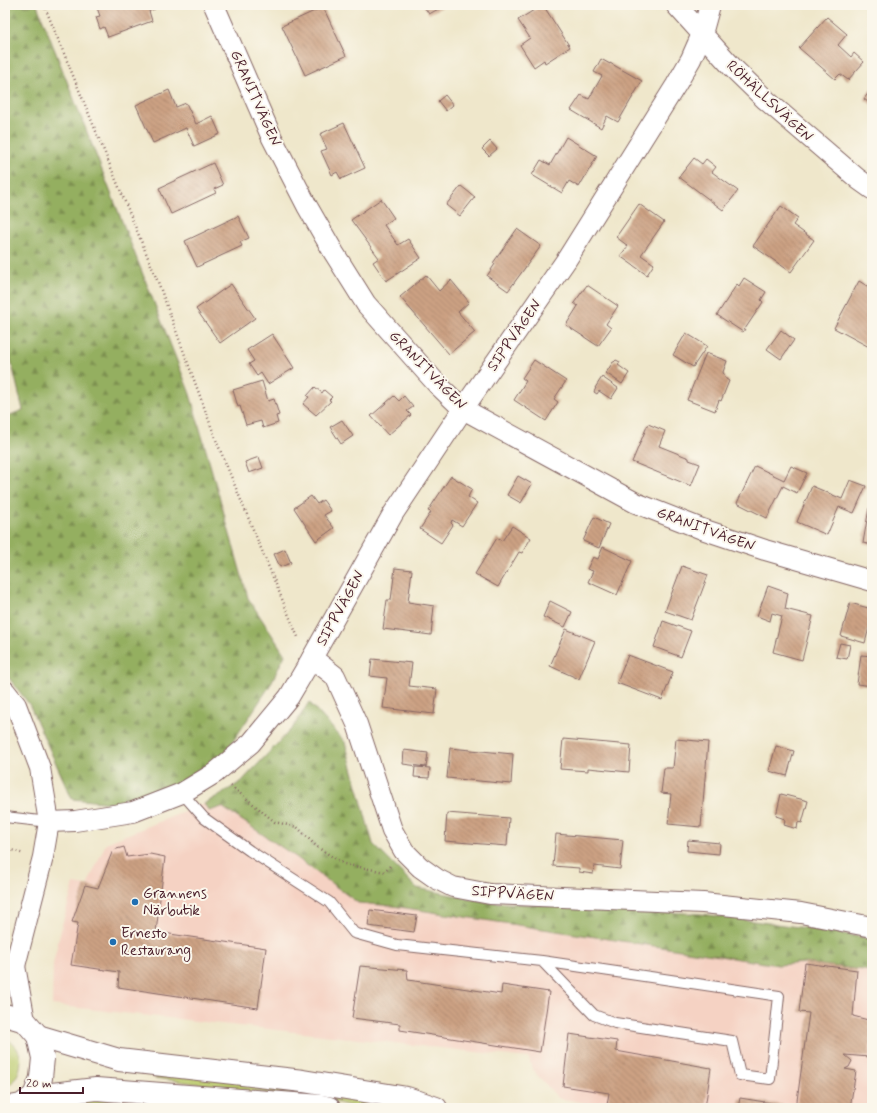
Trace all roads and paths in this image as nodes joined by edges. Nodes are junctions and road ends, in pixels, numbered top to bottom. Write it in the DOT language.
graph roads {
  1 [pos="44,5"];
  2 [pos="214,5"];
  3 [pos="676,5"];
  4 [pos="710,5"];
  5 [pos="702,34"];
  6 [pos="872,189"];
  7 [pos="463,409"];
  8 [pos="872,581"];
  9 [pos="312,658"];
  10 [pos="5,691"];
  11 [pos="215,773"];
  12 [pos="182,793"];
  13 [pos="5,817"];
  14 [pos="49,822"];
  15 [pos="5,848"];
  16 [pos="404,851"];
  17 [pos="26,855"];
  18 [pos="872,927"];
  19 [pos="542,961"];
  20 [pos="10,973"];
  21 [pos="23,1024"];
  22 [pos="29,1103"];
  23 [pos="329,1108"];
  24 [pos="436,1108"];
  1 -- 9 [label="path"];
  2 -- 7 [label="street, GRANITVÄGEN"];
  3 -- 5 [label="street, RÖHÄLLSVÄGEN"];
  4 -- 5 [label="street, SIPPVÄGEN"];
  5 -- 6 [label="street, RÖHÄLLSVÄGEN"];
  5 -- 7 [label="street, SIPPVÄGEN"];
  7 -- 8 [label="street, GRANITVÄGEN"];
  7 -- 9 [label="street, SIPPVÄGEN"];
  9 -- 11 [label="street"];
  9 -- 16 [label="street, SIPPVÄGEN"];
  10 -- 14 [label="street"];
  11 -- 12 [label="street"];
  11 -- 16 [label="path"];
  12 -- 14 [label="street"];
  12 -- 19 [label="lane"];
  13 -- 14 [label="lane"];
  14 -- 20 [label="street"];
  15 -- 17 [label="path"];
  16 -- 18 [label="street, SIPPVÄGEN"];
  19 -- 19 [label="lane"];
  20 -- 21 [label="street"];
  21 -- 22 [label="main road"];
  21 -- 24 [label="main road"];
  22 -- 23 [label="main road"];
}
